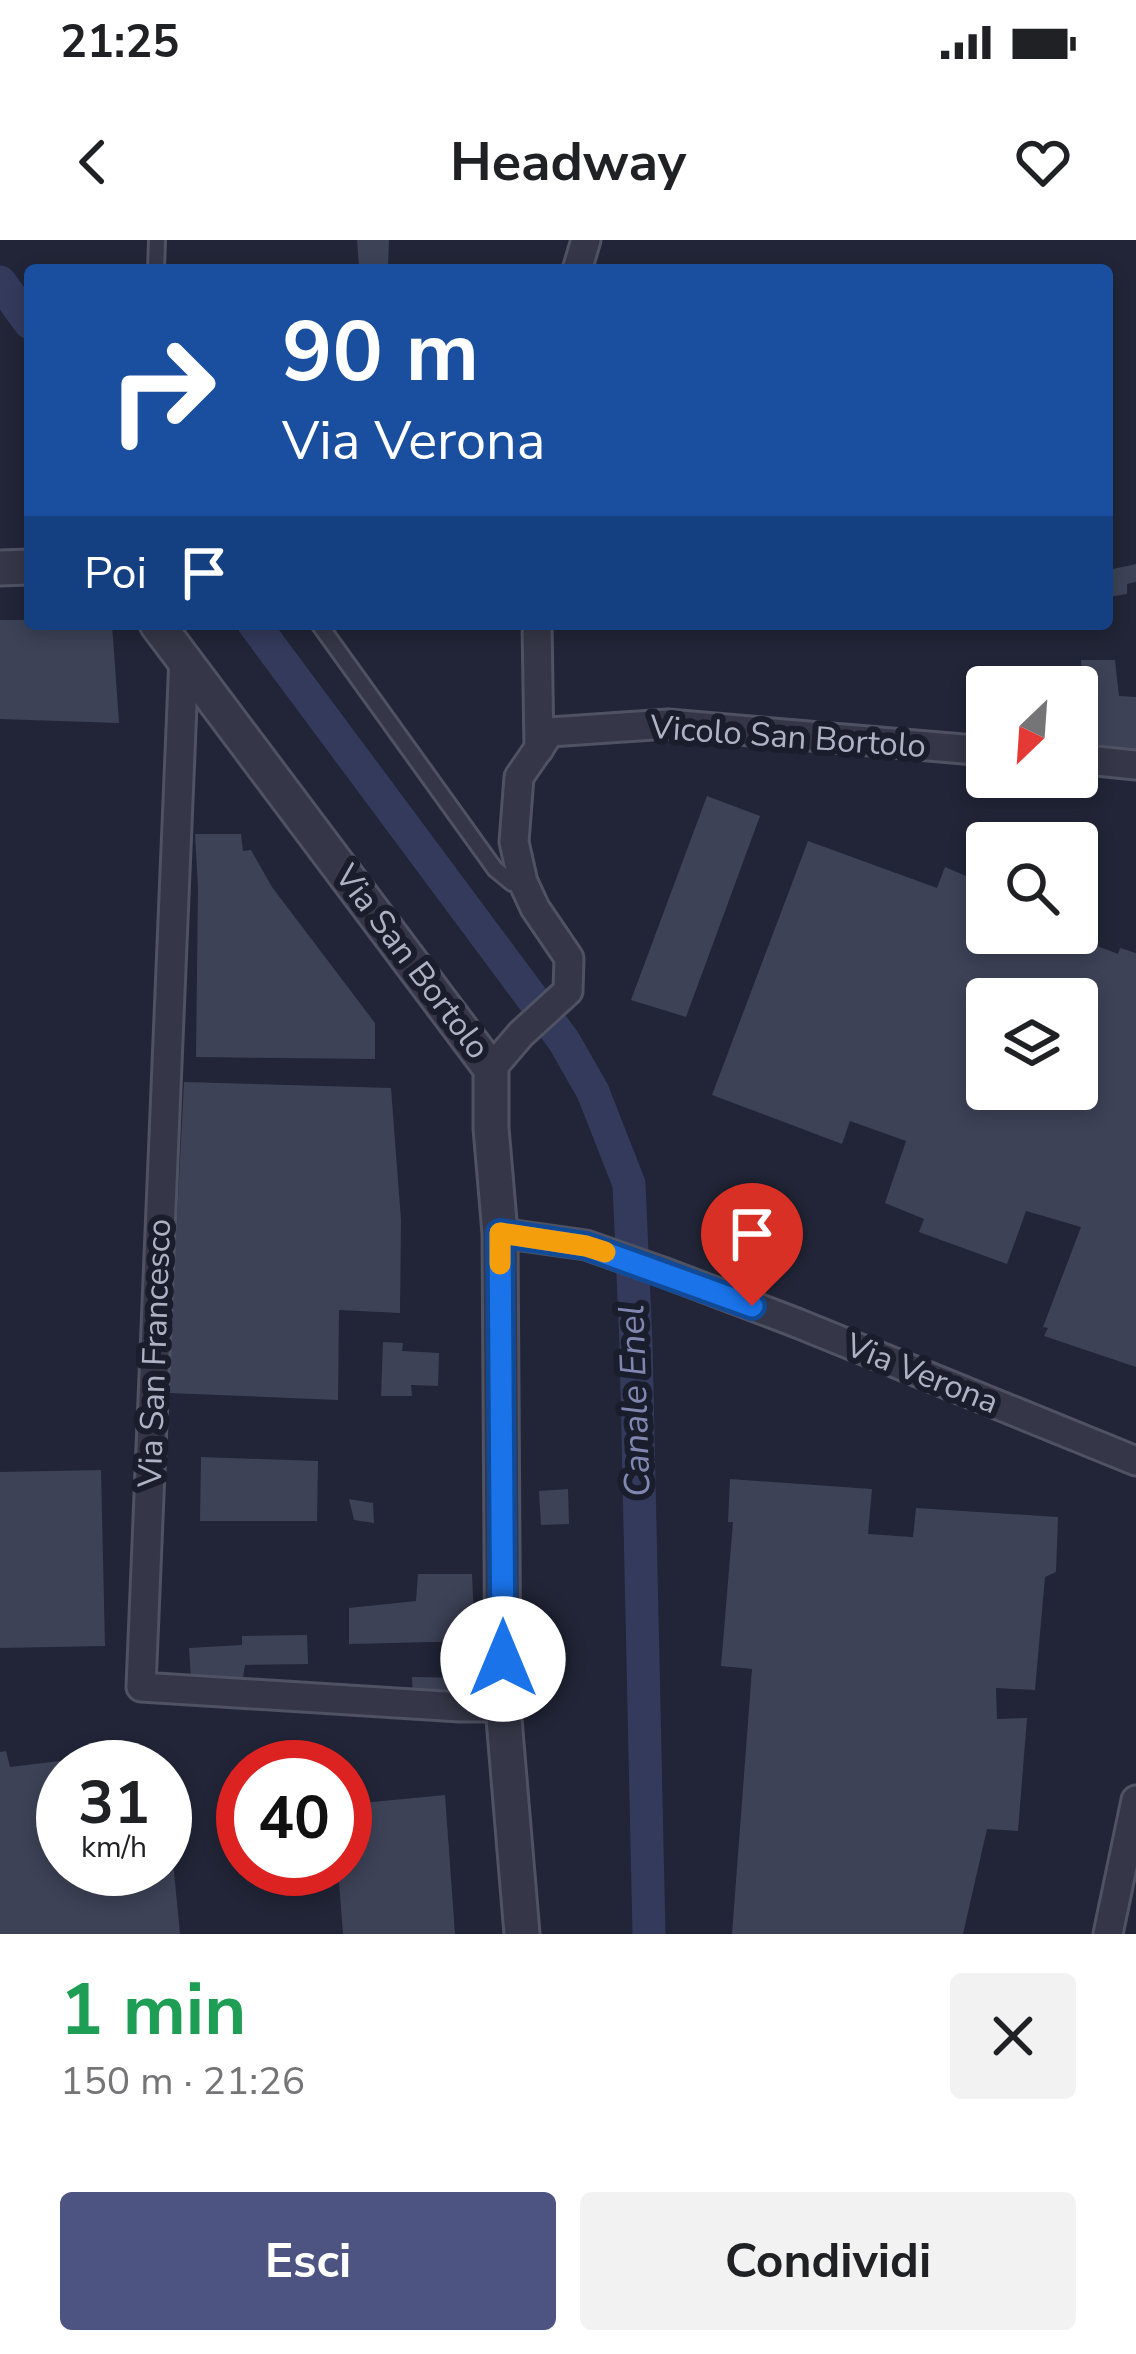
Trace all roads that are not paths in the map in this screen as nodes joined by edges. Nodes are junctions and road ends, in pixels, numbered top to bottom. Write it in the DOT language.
graph roads {
  1 [pos="163,630"];
  2 [pos="323,630"];
  3 [pos="537,630"];
  4 [pos="184,657"];
  5 [pos="539,748"];
  6 [pos="966,750"];
  7 [pos="1098,761"];
  8 [pos="1136,765"];
  9 [pos="523,882"];
  10 [pos="491,1069"];
  11 [pos="500,1233"];
  12 [pos="1136,1461"];
  13 [pos="503,1707"];
  14 [pos="1136,1801"];
  15 [pos="522,1934"];
  16 [pos="1108,1934"];
  1 -- 4 [label="street, Via San Bortolo"];
  2 -- 9 [label="lane"];
  3 -- 5 [label="street"];
  4 -- 10 [label="street, Via San Bortolo"];
  4 -- 13 [label="street, Via San Francesco"];
  5 -- 6 [label="street, Vicolo San Bortolo"];
  5 -- 9 [label="street"];
  7 -- 8 [label="street"];
  9 -- 10 [label="street"];
  10 -- 11 [label="street, Via San Bortolo"];
  11 -- 12 [label="street, Via Verona"];
  11 -- 13 [label="street, Via San Bortolo"];
  13 -- 15 [label="street, Via San Bortolo"];
  14 -- 16 [label="street"];
}
